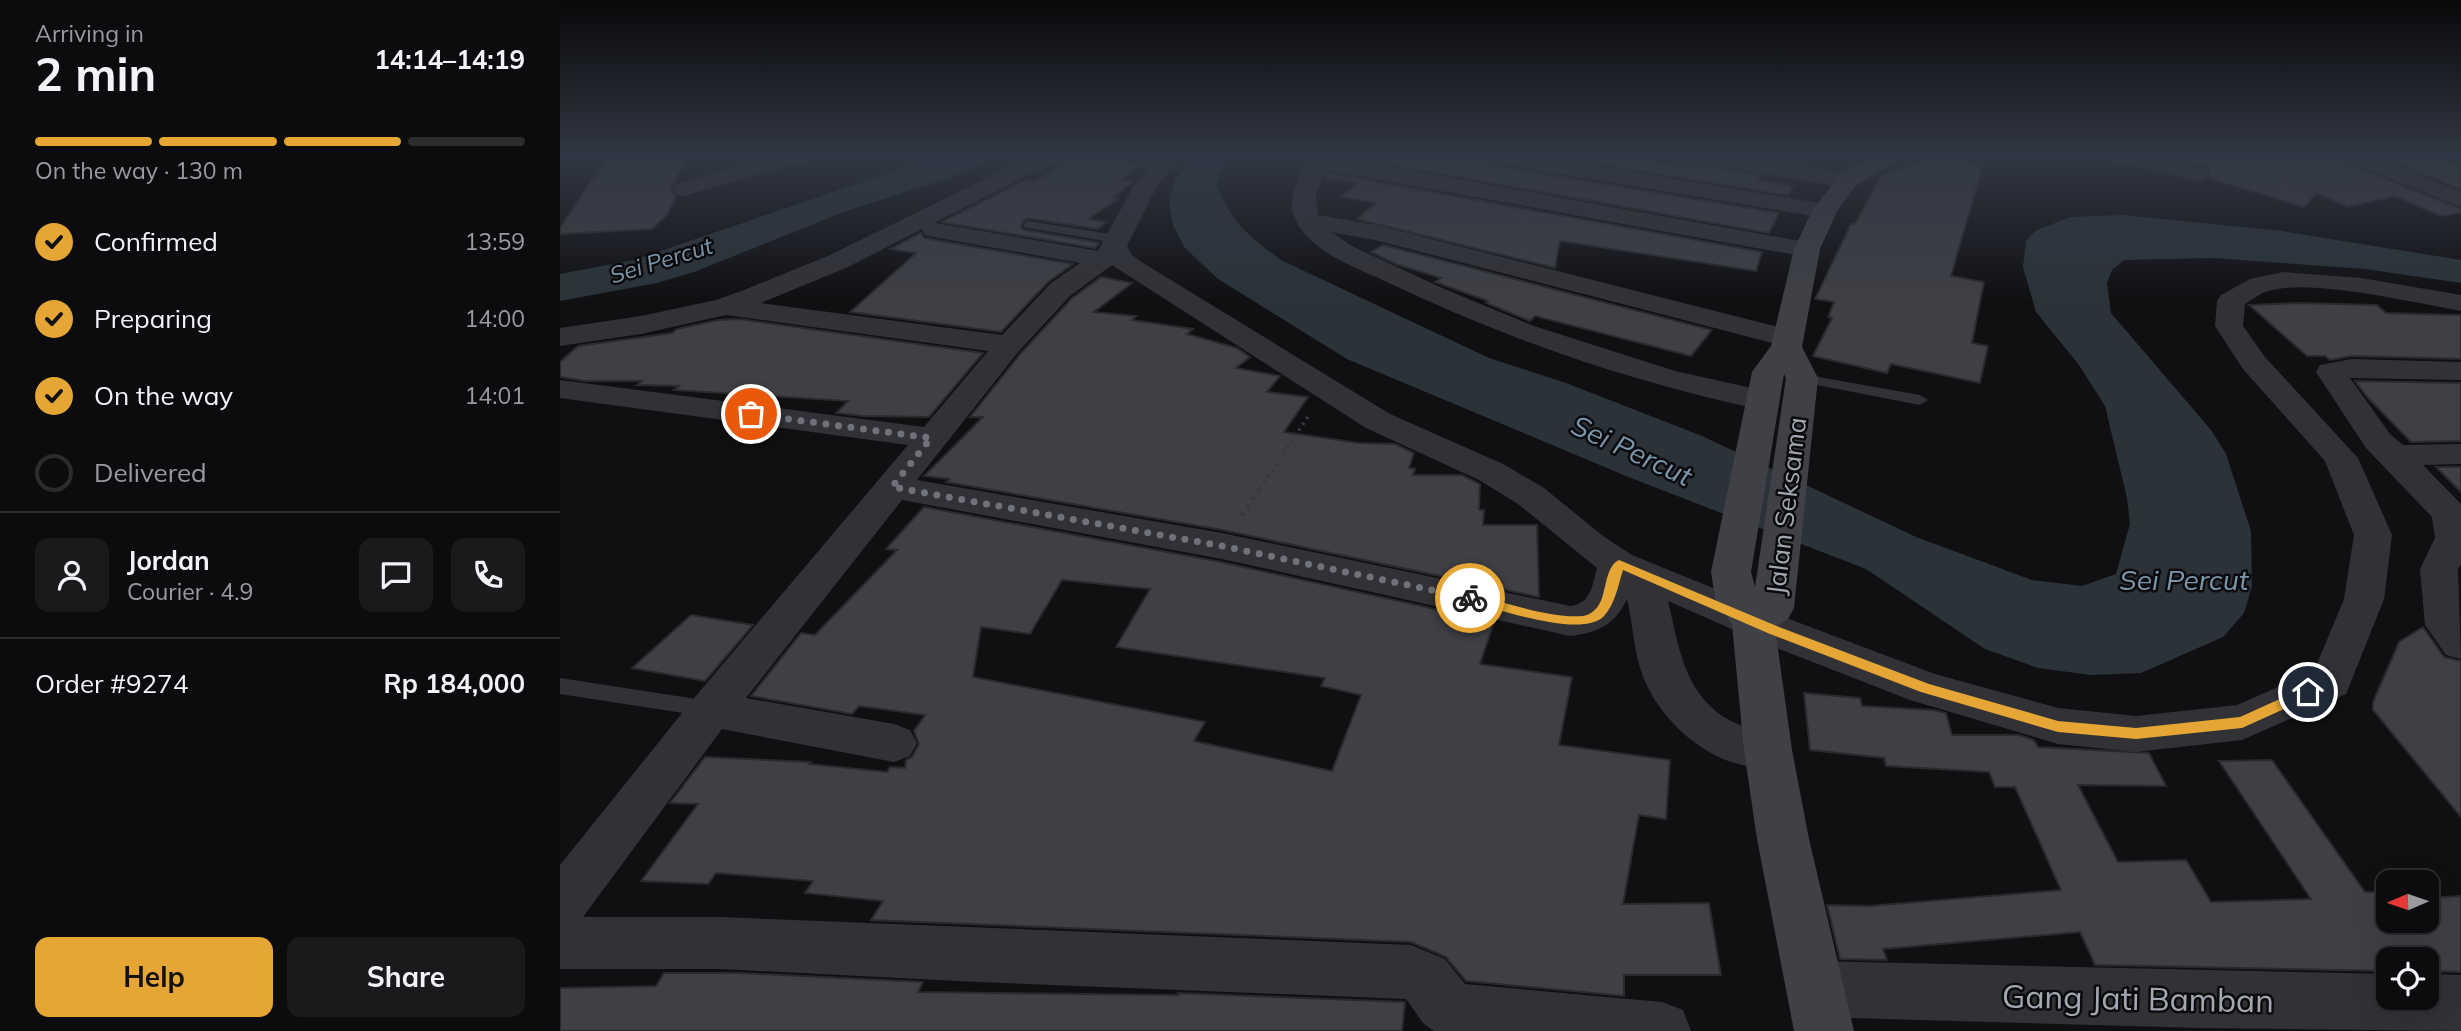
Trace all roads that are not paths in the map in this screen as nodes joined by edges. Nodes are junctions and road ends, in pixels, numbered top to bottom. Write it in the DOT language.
graph roads {
  1 [pos="952,204"];
  2 [pos="1136,204"];
  3 [pos="1304,204"];
  4 [pos="1564,204"];
  5 [pos="1784,204"];
  6 [pos="1830,204"];
  7 [pos="1825,211"];
  8 [pos="1308,221"];
  9 [pos="1028,225"];
  10 [pos="934,230"];
  11 [pos="1807,249"];
  12 [pos="1111,250"];
  13 [pos="2461,303"];
  14 [pos="723,307"];
  15 [pos="560,337"];
  16 [pos="1009,345"];
  17 [pos="2461,371"];
  18 [pos="1773,377"];
  19 [pos="1802,378"];
  20 [pos="560,389"];
  21 [pos="1920,400"];
  22 [pos="931,438"];
  23 [pos="2461,454"];
  24 [pos="2394,456"];
  25 [pos="892,487"];
  26 [pos="1630,569"];
  27 [pos="1764,603"];
  28 [pos="2461,644"];
  29 [pos="560,686"];
  30 [pos="711,709"];
  31 [pos="894,743"];
  32 [pos="1768,750"];
  33 [pos="560,906"];
  34 [pos="560,943"];
  35 [pos="2461,1003"];
  36 [pos="1819,1010"];
  37 [pos="1662,1031"];
  1 -- 14 [label="street"];
  2 -- 12 [label="street"];
  3 -- 8 [label="street"];
  4 -- 11 [label="street"];
  5 -- 7 [label="street"];
  6 -- 7 [label="main road, Jalan Seksama"];
  7 -- 11 [label="main road, Jalan Seksama"];
  8 -- 18 [label="street"];
  8 -- 18 [label="street"];
  9 -- 12 [label="lane"];
  10 -- 12 [label="street"];
  11 -- 18 [label="main road, Jalan Seksama"];
  12 -- 16 [label="street"];
  12 -- 26 [label="street"];
  13 -- 27 [label="street"];
  14 -- 15 [label="street"];
  14 -- 16 [label="street"];
  16 -- 22 [label="street"];
  17 -- 24 [label="street"];
  18 -- 19 [label="main road"];
  18 -- 27 [label="main road, Jalan Seksama"];
  19 -- 21 [label="lane"];
  19 -- 27 [label="main road, Jalan Seksama"];
  20 -- 22 [label="street"];
  22 -- 25 [label="street"];
  23 -- 24 [label="street"];
  24 -- 28 [label="street"];
  25 -- 26 [label="street"];
  25 -- 30 [label="street"];
  26 -- 27 [label="street"];
  26 -- 32 [label="street"];
  27 -- 32 [label="main road"];
  29 -- 30 [label="lane"];
  30 -- 31 [label="street"];
  30 -- 33 [label="street"];
  32 -- 36 [label="main road"];
  34 -- 37 [label="street"];
  35 -- 36 [label="street, Gang Jati Bamban"];
}
